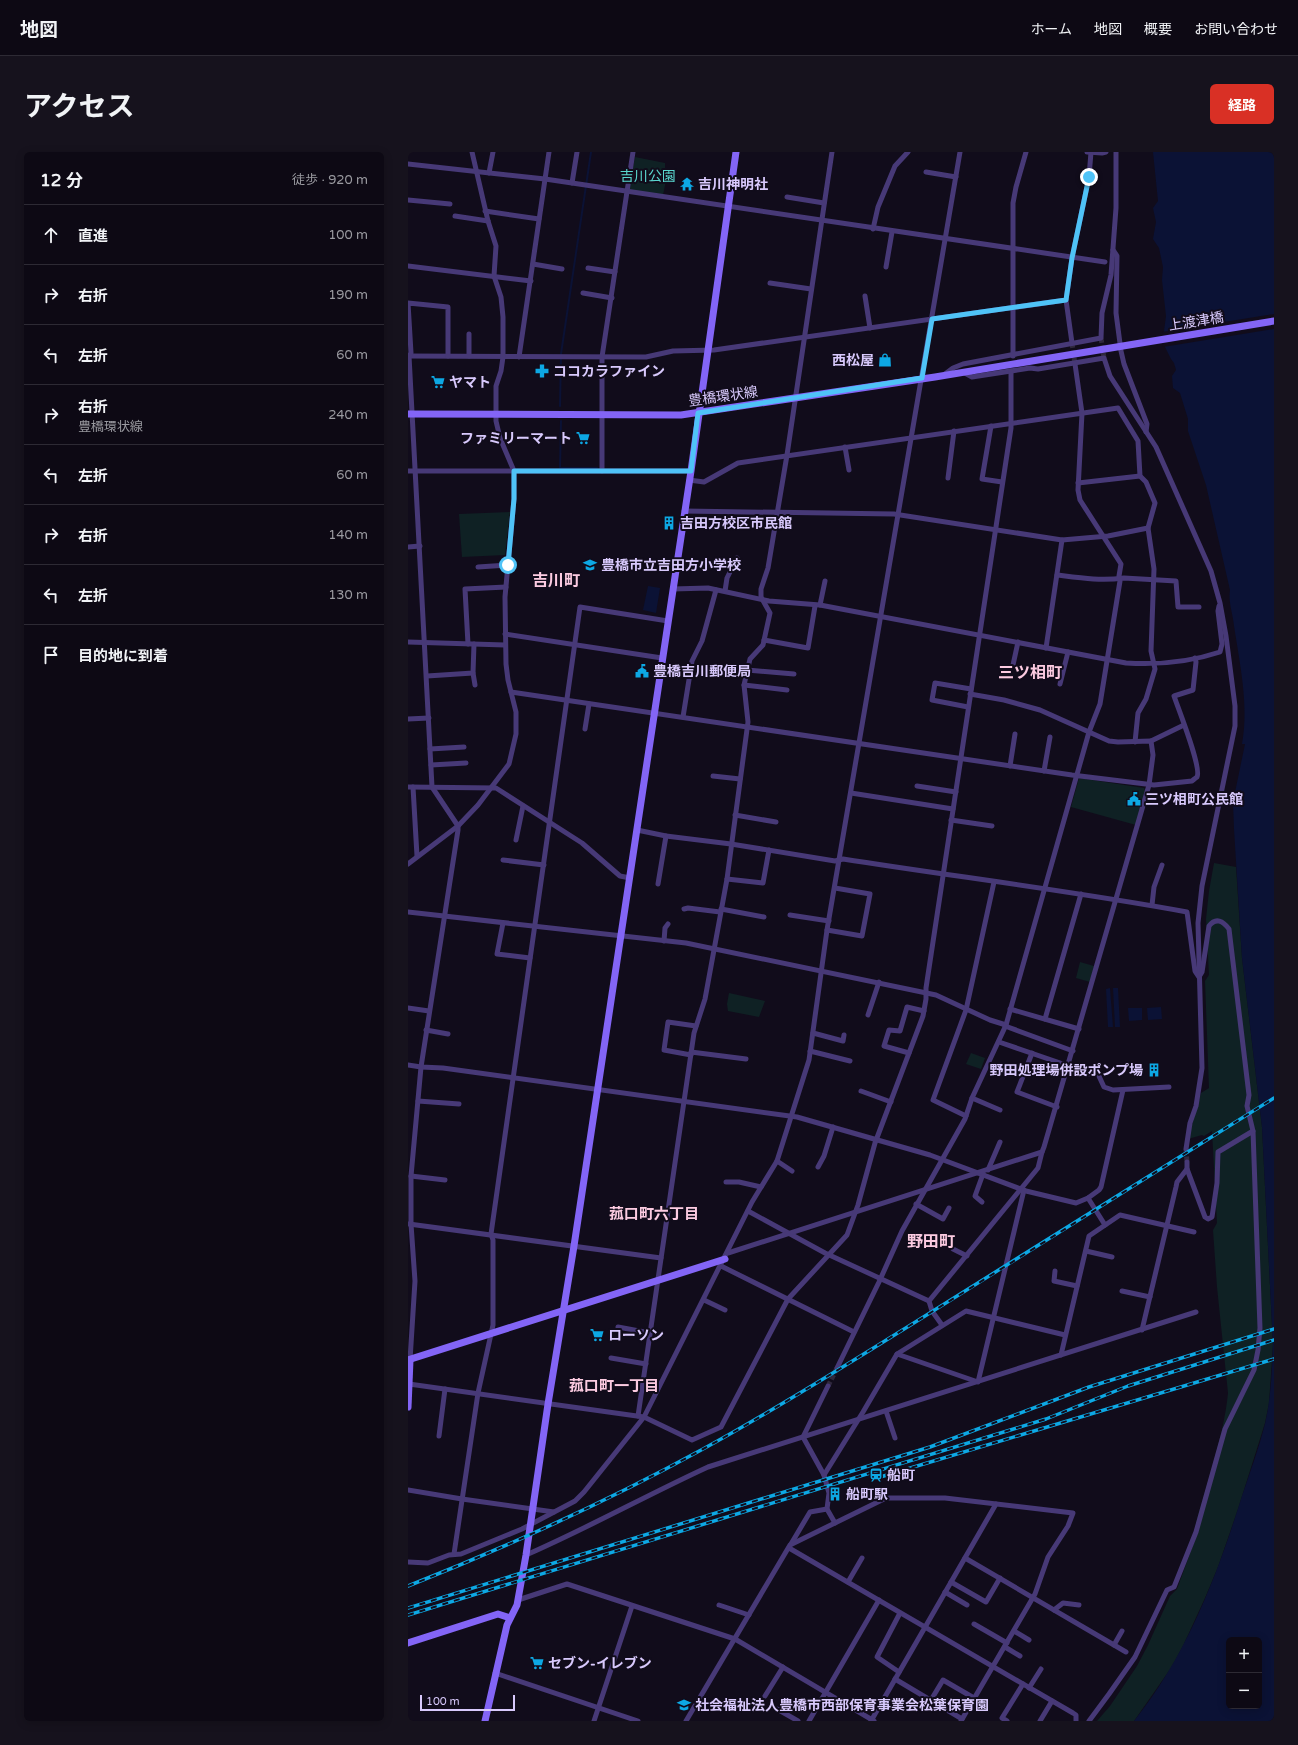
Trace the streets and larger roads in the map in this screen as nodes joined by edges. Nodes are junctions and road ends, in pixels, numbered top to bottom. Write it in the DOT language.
graph roads {
  1 [pos="472,152"];
  2 [pos="493,152"];
  3 [pos="550,152"];
  4 [pos="577,152"];
  5 [pos="633,152"];
  6 [pos="736,152"];
  7 [pos="832,152"];
  8 [pos="908,152"];
  9 [pos="960,152"];
  10 [pos="1026,152"];
  11 [pos="1087,152"];
  12 [pos="1091,152"];
  13 [pos="1106,152"];
  14 [pos="1116,152"];
  15 [pos="408,164"];
  16 [pos="476,171"];
  17 [pos="926,172"];
  18 [pos="490,173"];
  19 [pos="956,178"];
  20 [pos="545,179"];
  21 [pos="572,183"];
  22 [pos="627,192"];
  23 [pos="787,197"];
  24 [pos="408,200"];
  25 [pos="824,203"];
  26 [pos="450,204"];
  27 [pos="728,207"];
  28 [pos="485,211"];
  29 [pos="455,216"];
  30 [pos="539,219"];
  31 [pos="488,221"];
  32 [pos="821,221"];
  33 [pos="873,229"];
  34 [pos="892,232"];
  35 [pos="945,239"];
  36 [pos="1014,250"];
  37 [pos="1113,250"];
  38 [pos="1072,258"];
  39 [pos="1104,262"];
  40 [pos="533,264"];
  41 [pos="408,266"];
  42 [pos="886,267"];
  43 [pos="588,268"];
  44 [pos="562,269"];
  45 [pos="615,272"];
  46 [pos="494,276"];
  47 [pos="531,281"];
  48 [pos="770,283"];
  49 [pos="811,289"];
  50 [pos="583,293"];
  51 [pos="865,296"];
  52 [pos="612,298"];
  53 [pos="1066,300"];
  54 [pos="1012,308"];
  55 [pos="932,319"];
  56 [pos="1274,321"];
  57 [pos="870,328"];
  58 [pos="469,334"];
  59 [pos="804,337"];
  60 [pos="1072,343"];
  61 [pos="1121,346"];
  62 [pos="708,351"];
  63 [pos="408,356"];
  64 [pos="448,356"];
  65 [pos="469,356"];
  66 [pos="1013,356"];
  67 [pos="503,357"];
  68 [pos="519,357"];
  69 [pos="602,357"];
  70 [pos="1039,359"];
  71 [pos="1075,364"];
  72 [pos="962,371"];
  73 [pos="1011,371"];
  74 [pos="944,375"];
  75 [pos="922,378"];
  76 [pos="795,398"];
  77 [pos="698,413"];
  78 [pos="1082,413"];
  79 [pos="410,414"];
  80 [pos="496,414"];
  81 [pos="602,414"];
  82 [pos="1011,423"];
  83 [pos="991,426"];
  84 [pos="954,431"];
  85 [pos="1146,432"];
  86 [pos="912,437"];
  87 [pos="845,447"];
  88 [pos="787,455"];
  89 [pos="849,470"];
  90 [pos="408,471"];
  91 [pos="415,471"];
  92 [pos="514,471"];
  93 [pos="602,471"];
  94 [pos="691,471"];
  95 [pos="1140,476"];
  96 [pos="948,478"];
  97 [pos="689,480"];
  98 [pos="1002,482"];
  99 [pos="1078,483"];
  100 [pos="684,511"];
  101 [pos="777,513"];
  102 [pos="898,515"];
  103 [pos="1148,528"];
  104 [pos="995,529"];
  105 [pos="1102,536"];
  106 [pos="1062,540"];
  107 [pos="420,546"];
  108 [pos="408,547"];
  109 [pos="737,558"];
  110 [pos="508,565"];
  111 [pos="478,567"];
  112 [pos="1057,575"];
  113 [pos="1120,578"];
  114 [pos="1154,580"];
  115 [pos="825,581"];
  116 [pos="506,587"];
  117 [pos="672,589"];
  118 [pos="716,590"];
  119 [pos="724,592"];
  120 [pos="764,601"];
  121 [pos="1220,603"];
  122 [pos="818,606"];
  123 [pos="1199,607"];
  124 [pos="882,617"];
  125 [pos="668,621"];
  126 [pos="505,634"];
  127 [pos="979,635"];
  128 [pos="764,640"];
  129 [pos="408,642"];
  130 [pos="1018,642"];
  131 [pos="425,643"];
  132 [pos="471,644"];
  133 [pos="575,644"];
  134 [pos="505,645"];
  135 [pos="1046,648"];
  136 [pos="1068,652"];
  137 [pos="662,658"];
  138 [pos="1195,658"];
  139 [pos="1108,659"];
  140 [pos="1013,665"];
  141 [pos="1153,665"];
  142 [pos="747,670"];
  143 [pos="473,673"];
  144 [pos="794,674"];
  145 [pos="427,676"];
  146 [pos="1060,684"];
  147 [pos="475,685"];
  148 [pos="744,685"];
  149 [pos="787,690"];
  150 [pos="510,692"];
  151 [pos="971,692"];
  152 [pos="567,700"];
  153 [pos="589,704"];
  154 [pos="968,706"];
  155 [pos="654,713"];
  156 [pos="683,717"];
  157 [pos="429,718"];
  158 [pos="408,719"];
  159 [pos="1184,725"];
  160 [pos="747,727"];
  161 [pos="585,729"];
  162 [pos="1089,732"];
  163 [pos="1015,734"];
  164 [pos="1050,737"];
  165 [pos="1151,741"];
  166 [pos="1135,742"];
  167 [pos="860,744"];
  168 [pos="464,747"];
  169 [pos="430,749"];
  170 [pos="960,759"];
  171 [pos="466,763"];
  172 [pos="431,765"];
  173 [pos="1010,766"];
  174 [pos="1044,771"];
  175 [pos="1076,775"];
  176 [pos="713,776"];
  177 [pos="740,779"];
  178 [pos="1149,785"];
  179 [pos="917,786"];
  180 [pos="411,787"];
  181 [pos="432,787"];
  182 [pos="492,788"];
  183 [pos="956,792"];
  184 [pos="851,793"];
  185 [pos="523,806"];
  186 [pos="953,809"];
  187 [pos="735,814"];
  188 [pos="951,820"];
  189 [pos="550,822"];
  190 [pos="776,822"];
  191 [pos="458,826"];
  192 [pos="992,826"];
  193 [pos="637,830"];
  194 [pos="666,836"];
  195 [pos="516,840"];
  196 [pos="731,844"];
  197 [pos="769,850"];
  198 [pos="417,856"];
  199 [pos="840,859"];
  200 [pos="503,860"];
  201 [pos="409,861"];
  202 [pos="544,865"];
  203 [pos="1162,865"];
  204 [pos="943,875"];
  205 [pos="630,878"];
  206 [pos="726,879"];
  207 [pos="994,882"];
  208 [pos="658,884"];
  209 [pos="835,888"];
  210 [pos="1045,890"];
  211 [pos="1081,894"];
  212 [pos="1117,900"];
  213 [pos="1152,905"];
  214 [pos="684,909"];
  215 [pos="721,911"];
  216 [pos="408,912"];
  217 [pos="790,915"];
  218 [pos="444,916"];
  219 [pos="764,917"];
  220 [pos="829,921"];
  221 [pos="503,923"];
  222 [pos="668,924"];
  223 [pos="535,927"];
  224 [pos="827,930"];
  225 [pos="620,936"];
  226 [pos="664,941"];
  227 [pos="715,949"];
  228 [pos="530,958"];
  229 [pos="821,971"];
  230 [pos="1199,977"];
  231 [pos="879,982"];
  232 [pos="926,992"];
  233 [pos="408,1008"];
  234 [pos="966,1010"];
  235 [pos="1010,1010"];
  236 [pos="429,1011"];
  237 [pos="924,1011"];
  238 [pos="868,1015"];
  239 [pos="1045,1019"];
  240 [pos="696,1026"];
  241 [pos="1005,1026"];
  242 [pos="1079,1029"];
  243 [pos="426,1030"];
  244 [pos="813,1033"];
  245 [pos="448,1034"];
  246 [pos="844,1035"];
  247 [pos="999,1042"];
  248 [pos="1073,1050"];
  249 [pos="810,1051"];
  250 [pos="691,1053"];
  251 [pos="910,1053"];
  252 [pos="1032,1053"];
  253 [pos="746,1059"];
  254 [pos="850,1061"];
  255 [pos="408,1065"];
  256 [pos="1069,1066"];
  257 [pos="421,1067"];
  258 [pos="1067,1073"];
  259 [pos="514,1078"];
  260 [pos="1169,1087"];
  261 [pos="598,1089"];
  262 [pos="1123,1090"];
  263 [pos="861,1092"];
  264 [pos="972,1098"];
  265 [pos="418,1101"];
  266 [pos="684,1102"];
  267 [pos="890,1102"];
  268 [pos="459,1104"];
  269 [pos="1057,1107"];
  270 [pos="1000,1110"];
  271 [pos="792,1116"];
  272 [pos="966,1116"];
  273 [pos="833,1127"];
  274 [pos="1253,1131"];
  275 [pos="876,1140"];
  276 [pos="1000,1142"];
  277 [pos="1186,1149"];
  278 [pos="1042,1152"];
  279 [pos="942,1158"];
  280 [pos="777,1161"];
  281 [pos="1187,1162"];
  282 [pos="818,1167"];
  283 [pos="1187,1169"];
  284 [pos="792,1171"];
  285 [pos="983,1172"];
  286 [pos="411,1176"];
  287 [pos="445,1180"];
  288 [pos="726,1182"];
  289 [pos="761,1187"];
  290 [pos="1023,1189"];
  291 [pos="924,1190"];
  292 [pos="1088,1198"];
  293 [pos="982,1202"];
  294 [pos="916,1204"];
  295 [pos="949,1208"];
  296 [pos="748,1211"];
  297 [pos="856,1211"];
  298 [pos="410,1224"];
  299 [pos="1105,1225"];
  300 [pos="1166,1225"];
  301 [pos="1194,1232"];
  302 [pos="491,1234"];
  303 [pos="788,1234"];
  304 [pos="948,1244"];
  305 [pos="574,1246"];
  306 [pos="1086,1251"];
  307 [pos="830,1255"];
  308 [pos="726,1256"];
  309 [pos="966,1256"];
  310 [pos="1112,1257"];
  311 [pos="661,1258"];
  312 [pos="721,1266"];
  313 [pos="1055,1271"];
  314 [pos="880,1279"];
  315 [pos="659,1280"];
  316 [pos="1077,1286"];
  317 [pos="1122,1291"];
  318 [pos="1150,1297"];
  319 [pos="788,1299"];
  320 [pos="704,1300"];
  321 [pos="929,1301"];
  322 [pos="565,1309"];
  323 [pos="725,1310"];
  324 [pos="1196,1312"];
  325 [pos="993,1318"];
  326 [pos="942,1325"];
  327 [pos="618,1327"];
  328 [pos="1142,1330"];
  329 [pos="854,1332"];
  330 [pos="492,1333"];
  331 [pos="650,1333"];
  332 [pos="1065,1335"];
  333 [pos="896,1354"];
  334 [pos="1061,1355"];
  335 [pos="611,1358"];
  336 [pos="409,1360"];
  337 [pos="646,1364"];
  338 [pos="837,1368"];
  339 [pos="978,1382"];
  340 [pos="409,1384"];
  341 [pos="828,1386"];
  342 [pos="445,1389"];
  343 [pos="478,1393"];
  344 [pos="548,1404"];
  345 [pos="408,1407"];
  346 [pos="886,1411"];
  347 [pos="638,1416"];
  348 [pos="644,1417"];
  349 [pos="860,1419"];
  350 [pos="439,1436"];
  351 [pos="803,1437"];
  352 [pos="895,1438"];
  353 [pos="824,1475"];
  354 [pos="408,1490"];
  355 [pos="462,1499"];
  356 [pos="996,1504"];
  357 [pos="533,1509"];
  358 [pos="827,1509"];
  359 [pos="554,1512"];
  360 [pos="835,1523"];
  361 [pos="530,1524"];
  362 [pos="789,1547"];
  363 [pos="454,1554"];
  364 [pos="526,1555"];
  365 [pos="862,1558"];
  366 [pos="965,1558"];
  367 [pos="408,1562"];
  368 [pos="1000,1578"];
  369 [pos="848,1582"];
  370 [pos="951,1582"];
  371 [pos="945,1592"];
  372 [pos="1033,1598"];
  373 [pos="518,1600"];
  374 [pos="879,1600"];
  375 [pos="719,1604"];
  376 [pos="967,1605"];
  377 [pos="1079,1605"];
  378 [pos="632,1606"];
  379 [pos="1054,1610"];
  380 [pos="900,1613"];
  381 [pos="749,1615"];
  382 [pos="510,1618"];
  383 [pos="974,1624"];
  384 [pos="924,1627"];
  385 [pos="1014,1631"];
  386 [pos="1122,1631"];
  387 [pos="735,1639"];
  388 [pos="1029,1640"];
  389 [pos="408,1643"];
  390 [pos="1006,1645"];
  391 [pos="1114,1645"];
  392 [pos="1126,1652"];
  393 [pos="1020,1656"];
  394 [pos="993,1666"];
  395 [pos="783,1667"];
  396 [pos="1041,1669"];
  397 [pos="899,1672"];
  398 [pos="495,1674"];
  399 [pos="895,1679"];
  400 [pos="1023,1684"];
  401 [pos="1029,1688"];
  402 [pos="825,1692"];
  403 [pos="765,1696"];
  404 [pos="974,1698"];
  405 [pos="930,1700"];
  406 [pos="1052,1701"];
  407 [pos="598,1708"];
  408 [pos="776,1709"];
  409 [pos="872,1720"];
  410 [pos="961,1720"];
  411 [pos="485,1721"];
  412 [pos="594,1721"];
  413 [pos="638,1721"];
  414 [pos="686,1721"];
  415 [pos="798,1721"];
  416 [pos="809,1721"];
  417 [pos="1007,1721"];
  418 [pos="1040,1721"];
  419 [pos="1076,1721"];
  420 [pos="1088,1721"];
  1 -- 16 [label="street"];
  2 -- 18 [label="street"];
  3 -- 20 [label="street"];
  4 -- 21 [label="street"];
  5 -- 22 [label="street"];
  6 -- 27 [label="street"];
  7 -- 25 [label="street"];
  8 -- 33 [label="street"];
  9 -- 19 [label="street"];
  10 -- 36 [label="street"];
  11 -- 12 [label="street"];
  12 -- 13 [label="street"];
  12 -- 38 [label="street"];
  14 -- 37 [label="street"];
  15 -- 16 [label="street"];
  16 -- 18 [label="street"];
  16 -- 28 [label="street"];
  17 -- 19 [label="street"];
  18 -- 20 [label="street"];
  19 -- 35 [label="street"];
  20 -- 21 [label="street"];
  20 -- 30 [label="street"];
  21 -- 22 [label="street"];
  22 -- 27 [label="street"];
  22 -- 45 [label="street"];
  23 -- 25 [label="street"];
  24 -- 26 [label="street"];
  25 -- 32 [label="street"];
  27 -- 32 [label="street"];
  27 -- 62 [label="street"];
  28 -- 30 [label="street"];
  28 -- 31 [label="street"];
  29 -- 31 [label="street"];
  30 -- 40 [label="street"];
  31 -- 46 [label="street"];
  32 -- 33 [label="street"];
  32 -- 49 [label="street"];
  33 -- 34 [label="street"];
  34 -- 35 [label="street"];
  34 -- 42 [label="street"];
  35 -- 36 [label="street"];
  35 -- 55 [label="street"];
  36 -- 38 [label="street"];
  36 -- 54 [label="street"];
  37 -- 60 [label="street"];
  37 -- 61 [label="street"];
  38 -- 39 [label="street"];
  38 -- 53 [label="street"];
  40 -- 44 [label="street"];
  40 -- 47 [label="street"];
  41 -- 46 [label="street"];
  43 -- 45 [label="street"];
  45 -- 52 [label="street"];
  46 -- 47 [label="street"];
  46 -- 67 [label="street"];
  47 -- 68 [label="street"];
  48 -- 49 [label="street"];
  49 -- 59 [label="street"];
  50 -- 52 [label="street"];
  51 -- 57 [label="street"];
  52 -- 69 [label="street"];
  53 -- 54 [label="street"];
  53 -- 60 [label="street"];
  54 -- 55 [label="street"];
  54 -- 66 [label="street"];
  55 -- 57 [label="street"];
  55 -- 75 [label="street"];
  56 -- 61 [label="street, 上渡津橋"];
  57 -- 59 [label="street"];
  58 -- 65 [label="street"];
  59 -- 62 [label="street"];
  59 -- 76 [label="street"];
  60 -- 66 [label="street"];
  61 -- 70 [label="street, 上渡津橋"];
  61 -- 85 [label="street"];
  62 -- 69 [label="street"];
  62 -- 77 [label="street"];
  63 -- 64 [label="street"];
  63 -- 64 [label="street"];
  63 -- 79 [label="street"];
  64 -- 65 [label="street"];
  65 -- 67 [label="street"];
  66 -- 74 [label="street"];
  67 -- 68 [label="street"];
  67 -- 80 [label="street"];
  68 -- 69 [label="street"];
  69 -- 81 [label="street"];
  70 -- 72 [label="street, 豊橋環状線"];
  71 -- 73 [label="street"];
  71 -- 78 [label="street"];
  71 -- 85 [label="street"];
  72 -- 73 [label="street"];
  72 -- 74 [label="street, 豊橋環状線"];
  73 -- 82 [label="street"];
  74 -- 75 [label="street, 豊橋環状線"];
  75 -- 76 [label="street, 豊橋環状線"];
  75 -- 86 [label="street"];
  76 -- 77 [label="street, 豊橋環状線"];
  76 -- 88 [label="street"];
  77 -- 81 [label="street, 豊橋環状線"];
  77 -- 94 [label="street"];
  78 -- 82 [label="street"];
  78 -- 95 [label="street"];
  78 -- 99 [label="street"];
  79 -- 80 [label="street, 豊橋環状線"];
  79 -- 91 [label="street"];
  80 -- 81 [label="street, 豊橋環状線"];
  80 -- 92 [label="street"];
  81 -- 93 [label="street"];
  82 -- 83 [label="street"];
  82 -- 98 [label="street"];
  83 -- 84 [label="street"];
  83 -- 98 [label="street"];
  84 -- 86 [label="street"];
  84 -- 96 [label="street"];
  85 -- 121 [label="street"];
  86 -- 87 [label="street"];
  86 -- 102 [label="street"];
  87 -- 88 [label="street"];
  87 -- 89 [label="street"];
  88 -- 97 [label="street"];
  88 -- 101 [label="street"];
  90 -- 91 [label="street"];
  91 -- 92 [label="street"];
  91 -- 107 [label="street"];
  92 -- 93 [label="street"];
  92 -- 110 [label="street"];
  93 -- 94 [label="street"];
  94 -- 97 [label="street"];
  95 -- 99 [label="street"];
  95 -- 103 [label="street"];
  97 -- 100 [label="street"];
  98 -- 104 [label="street"];
  99 -- 105 [label="street"];
  100 -- 101 [label="street"];
  100 -- 117 [label="street"];
  101 -- 102 [label="street"];
  101 -- 120 [label="street"];
  102 -- 104 [label="street"];
  102 -- 124 [label="street"];
  103 -- 105 [label="street"];
  103 -- 114 [label="street"];
  104 -- 106 [label="street"];
  104 -- 127 [label="street"];
  105 -- 106 [label="street"];
  105 -- 113 [label="street"];
  106 -- 112 [label="street"];
  107 -- 108 [label="street"];
  107 -- 131 [label="street"];
  109 -- 119 [label="street"];
  110 -- 111 [label="street"];
  110 -- 116 [label="street"];
  112 -- 113 [label="street"];
  112 -- 135 [label="street"];
  113 -- 114 [label="street"];
  113 -- 139 [label="street"];
  114 -- 123 [label="street"];
  114 -- 141 [label="street"];
  115 -- 122 [label="street"];
  116 -- 126 [label="street"];
  116 -- 132 [label="street"];
  117 -- 118 [label="street"];
  117 -- 125 [label="street"];
  118 -- 119 [label="street"];
  118 -- 156 [label="street"];
  119 -- 120 [label="street"];
  120 -- 122 [label="street"];
  120 -- 128 [label="street"];
  121 -- 138 [label="street"];
  121 -- 230 [label="street"];
  122 -- 124 [label="street"];
  122 -- 128 [label="street"];
  124 -- 127 [label="street"];
  124 -- 167 [label="street"];
  125 -- 133 [label="street"];
  125 -- 137 [label="street"];
  126 -- 133 [label="street"];
  126 -- 134 [label="street"];
  127 -- 130 [label="street"];
  127 -- 151 [label="street"];
  128 -- 142 [label="street"];
  129 -- 131 [label="street"];
  130 -- 135 [label="street"];
  130 -- 140 [label="street"];
  131 -- 132 [label="street"];
  131 -- 145 [label="street"];
  132 -- 134 [label="street"];
  132 -- 143 [label="street"];
  133 -- 137 [label="street"];
  133 -- 152 [label="street"];
  134 -- 150 [label="street"];
  135 -- 136 [label="street"];
  136 -- 139 [label="street"];
  136 -- 146 [label="street"];
  137 -- 155 [label="street"];
  138 -- 141 [label="street"];
  138 -- 159 [label="street"];
  139 -- 141 [label="street"];
  139 -- 162 [label="street"];
  141 -- 166 [label="street"];
  142 -- 144 [label="street"];
  142 -- 148 [label="street"];
  143 -- 145 [label="street"];
  143 -- 147 [label="street"];
  145 -- 157 [label="street"];
  148 -- 149 [label="street"];
  148 -- 160 [label="street"];
  150 -- 152 [label="street"];
  150 -- 182 [label="street"];
  151 -- 154 [label="street"];
  151 -- 154 [label="street"];
  151 -- 162 [label="street"];
  152 -- 153 [label="street"];
  152 -- 189 [label="street"];
  153 -- 155 [label="street"];
  153 -- 161 [label="street"];
  154 -- 170 [label="street"];
  155 -- 156 [label="street"];
  155 -- 193 [label="street"];
  156 -- 160 [label="street"];
  157 -- 158 [label="street"];
  157 -- 169 [label="street"];
  159 -- 165 [label="street"];
  159 -- 178 [label="street"];
  160 -- 167 [label="street"];
  160 -- 177 [label="street"];
  162 -- 166 [label="street"];
  162 -- 175 [label="street"];
  163 -- 173 [label="street"];
  164 -- 174 [label="street"];
  165 -- 166 [label="street"];
  165 -- 178 [label="street"];
  167 -- 170 [label="street"];
  167 -- 184 [label="street"];
  168 -- 169 [label="street"];
  169 -- 172 [label="street"];
  170 -- 173 [label="street"];
  170 -- 183 [label="street"];
  171 -- 172 [label="street"];
  172 -- 181 [label="street"];
  173 -- 174 [label="street"];
  174 -- 175 [label="street"];
  175 -- 178 [label="street"];
  175 -- 210 [label="street"];
  176 -- 177 [label="street"];
  177 -- 187 [label="street"];
  178 -- 212 [label="street"];
  179 -- 183 [label="street"];
  180 -- 181 [label="street"];
  180 -- 198 [label="street"];
  181 -- 182 [label="street"];
  181 -- 191 [label="street"];
  182 -- 185 [label="street"];
  182 -- 191 [label="street"];
  183 -- 186 [label="street"];
  184 -- 186 [label="street"];
  184 -- 199 [label="street"];
  185 -- 189 [label="street"];
  185 -- 195 [label="street"];
  186 -- 188 [label="street"];
  187 -- 190 [label="street"];
  187 -- 196 [label="street"];
  188 -- 192 [label="street"];
  188 -- 204 [label="street"];
  189 -- 202 [label="street"];
  189 -- 205 [label="street"];
  191 -- 198 [label="street"];
  191 -- 218 [label="street"];
  193 -- 194 [label="street"];
  193 -- 205 [label="street"];
  194 -- 196 [label="street"];
  194 -- 208 [label="street"];
  196 -- 197 [label="street"];
  196 -- 206 [label="street"];
  197 -- 199 [label="street"];
  197 -- 206 [label="street"];
  198 -- 201 [label="street"];
  199 -- 204 [label="street"];
  199 -- 209 [label="street"];
  200 -- 202 [label="street"];
  202 -- 223 [label="street"];
  203 -- 213 [label="street"];
  204 -- 207 [label="street"];
  204 -- 232 [label="street"];
  205 -- 225 [label="street"];
  206 -- 215 [label="street"];
  207 -- 210 [label="street"];
  207 -- 234 [label="street"];
  209 -- 220 [label="street"];
  209 -- 224 [label="street"];
  210 -- 211 [label="street"];
  210 -- 235 [label="street"];
  211 -- 212 [label="street"];
  211 -- 239 [label="street"];
  212 -- 213 [label="street"];
  212 -- 242 [label="street"];
  213 -- 230 [label="street"];
  214 -- 215 [label="street"];
  215 -- 219 [label="street"];
  215 -- 227 [label="street"];
  216 -- 218 [label="street"];
  217 -- 220 [label="street"];
  218 -- 221 [label="street"];
  218 -- 236 [label="street"];
  220 -- 224 [label="street"];
  221 -- 223 [label="street"];
  221 -- 228 [label="street"];
  222 -- 226 [label="street"];
  223 -- 225 [label="street"];
  223 -- 228 [label="street"];
  224 -- 229 [label="street"];
  225 -- 226 [label="street"];
  225 -- 261 [label="street"];
  226 -- 227 [label="street"];
  227 -- 229 [label="street"];
  227 -- 240 [label="street"];
  228 -- 259 [label="street"];
  229 -- 231 [label="street"];
  229 -- 244 [label="street"];
  230 -- 274 [label="street"];
  230 -- 277 [label="street"];
  231 -- 232 [label="street"];
  231 -- 238 [label="street"];
  232 -- 234 [label="street"];
  232 -- 237 [label="street"];
  233 -- 236 [label="street"];
  234 -- 241 [label="street"];
  234 -- 272 [label="street"];
  235 -- 239 [label="street"];
  235 -- 241 [label="street"];
  236 -- 243 [label="street"];
  237 -- 251 [label="street"];
  237 -- 251 [label="street"];
  239 -- 242 [label="street"];
  240 -- 250 [label="street"];
  240 -- 250 [label="street"];
  241 -- 247 [label="street"];
  241 -- 248 [label="street"];
  242 -- 248 [label="street"];
  243 -- 245 [label="street"];
  243 -- 257 [label="street"];
  244 -- 246 [label="street"];
  244 -- 249 [label="street"];
  247 -- 252 [label="street"];
  247 -- 264 [label="street"];
  248 -- 256 [label="street"];
  249 -- 254 [label="street"];
  249 -- 271 [label="street"];
  250 -- 253 [label="street"];
  250 -- 266 [label="street"];
  251 -- 267 [label="street"];
  252 -- 256 [label="street"];
  252 -- 269 [label="street"];
  255 -- 257 [label="street"];
  256 -- 258 [label="street"];
  257 -- 259 [label="street"];
  257 -- 265 [label="street"];
  258 -- 262 [label="street"];
  258 -- 269 [label="street"];
  259 -- 261 [label="street"];
  259 -- 302 [label="street"];
  260 -- 262 [label="street"];
  261 -- 266 [label="street"];
  261 -- 305 [label="street"];
  262 -- 292 [label="street"];
  263 -- 267 [label="street"];
  264 -- 270 [label="street"];
  264 -- 272 [label="street"];
  265 -- 268 [label="street"];
  265 -- 286 [label="street"];
  266 -- 271 [label="street"];
  266 -- 311 [label="street"];
  267 -- 275 [label="street"];
  269 -- 278 [label="street"];
  271 -- 273 [label="street"];
  271 -- 280 [label="street"];
  272 -- 279 [label="street"];
  273 -- 275 [label="street"];
  273 -- 282 [label="street"];
  274 -- 283 [label="street"];
  274 -- 420 [label="street"];
  275 -- 279 [label="street"];
  275 -- 297 [label="street"];
  276 -- 285 [label="street"];
  278 -- 285 [label="street"];
  278 -- 290 [label="street"];
  279 -- 285 [label="street"];
  279 -- 291 [label="street"];
  280 -- 284 [label="street"];
  280 -- 289 [label="street"];
  281 -- 283 [label="street"];
  283 -- 300 [label="street"];
  285 -- 290 [label="street"];
  285 -- 291 [label="street"];
  285 -- 293 [label="street"];
  286 -- 287 [label="street"];
  286 -- 298 [label="street"];
  288 -- 289 [label="street"];
  289 -- 296 [label="street"];
  290 -- 292 [label="street"];
  290 -- 309 [label="street"];
  290 -- 325 [label="street"];
  291 -- 294 [label="street"];
  291 -- 297 [label="street"];
  292 -- 299 [label="street"];
  294 -- 295 [label="street"];
  294 -- 314 [label="street"];
  296 -- 303 [label="street"];
  296 -- 308 [label="street"];
  297 -- 303 [label="street"];
  297 -- 307 [label="street"];
  298 -- 302 [label="street"];
  298 -- 336 [label="street"];
  299 -- 300 [label="street"];
  299 -- 306 [label="street"];
  300 -- 301 [label="street"];
  300 -- 318 [label="street"];
  302 -- 305 [label="street"];
  302 -- 330 [label="street"];
  303 -- 307 [label="street"];
  303 -- 308 [label="street"];
  304 -- 309 [label="street"];
  305 -- 311 [label="street"];
  305 -- 322 [label="street"];
  306 -- 310 [label="street"];
  306 -- 316 [label="street"];
  307 -- 314 [label="street"];
  307 -- 319 [label="street"];
  308 -- 312 [label="street"];
  308 -- 315 [label="street"];
  309 -- 321 [label="street"];
  311 -- 315 [label="street"];
  312 -- 319 [label="street"];
  312 -- 320 [label="street"];
  313 -- 316 [label="street"];
  314 -- 321 [label="street"];
  314 -- 329 [label="street"];
  315 -- 322 [label="street"];
  315 -- 331 [label="street"];
  316 -- 332 [label="street"];
  317 -- 318 [label="street"];
  318 -- 328 [label="street"];
  319 -- 329 [label="street"];
  319 -- 348 [label="street"];
  320 -- 323 [label="street"];
  320 -- 348 [label="street"];
  321 -- 326 [label="street"];
  322 -- 330 [label="street"];
  322 -- 344 [label="street"];
  324 -- 328 [label="street"];
  325 -- 326 [label="street"];
  325 -- 332 [label="street"];
  325 -- 339 [label="street"];
  326 -- 333 [label="street"];
  327 -- 331 [label="street"];
  328 -- 334 [label="street"];
  329 -- 338 [label="street"];
  330 -- 336 [label="street"];
  330 -- 343 [label="street"];
  331 -- 337 [label="street"];
  332 -- 334 [label="street"];
  333 -- 339 [label="street"];
  333 -- 349 [label="street"];
  334 -- 339 [label="street"];
  335 -- 337 [label="street"];
  336 -- 340 [label="street"];
  337 -- 347 [label="street"];
  339 -- 346 [label="street"];
  340 -- 342 [label="street"];
  340 -- 345 [label="street"];
  341 -- 351 [label="street"];
  342 -- 343 [label="street"];
  342 -- 350 [label="street"];
  343 -- 344 [label="street"];
  343 -- 355 [label="street"];
  344 -- 347 [label="street"];
  344 -- 357 [label="street"];
  346 -- 349 [label="street"];
  346 -- 352 [label="street"];
  347 -- 348 [label="street"];
  348 -- 359 [label="street"];
  349 -- 351 [label="street"];
  349 -- 353 [label="street"];
  351 -- 353 [label="street"];
  351 -- 364 [label="street"];
  353 -- 358 [label="street"];
  354 -- 355 [label="street"];
  355 -- 357 [label="street"];
  355 -- 363 [label="street"];
  356 -- 360 [label="street"];
  356 -- 366 [label="street"];
  356 -- 372 [label="street"];
  357 -- 359 [label="street"];
  357 -- 361 [label="street"];
  358 -- 360 [label="street"];
  358 -- 362 [label="street"];
  359 -- 361 [label="street"];
  360 -- 362 [label="street"];
  361 -- 363 [label="street"];
  361 -- 364 [label="street"];
  362 -- 369 [label="street"];
  362 -- 381 [label="street"];
  363 -- 367 [label="street"];
  364 -- 373 [label="street"];
  365 -- 369 [label="street"];
  366 -- 368 [label="street"];
  366 -- 370 [label="street"];
  368 -- 370 [label="street"];
  368 -- 372 [label="street"];
  369 -- 374 [label="street"];
  370 -- 371 [label="street"];
  371 -- 376 [label="street"];
  371 -- 384 [label="street"];
  372 -- 379 [label="street"];
  372 -- 385 [label="street"];
  373 -- 378 [label="street"];
  373 -- 382 [label="street"];
  374 -- 380 [label="street"];
  374 -- 402 [label="street"];
  375 -- 381 [label="street"];
  377 -- 379 [label="street"];
  378 -- 387 [label="street"];
  378 -- 407 [label="street"];
  379 -- 391 [label="street"];
  380 -- 384 [label="street"];
  380 -- 397 [label="street"];
  381 -- 387 [label="street"];
  382 -- 389 [label="street"];
  382 -- 398 [label="street"];
  383 -- 390 [label="street"];
  384 -- 394 [label="street"];
  384 -- 397 [label="street"];
  385 -- 388 [label="street"];
  385 -- 390 [label="street"];
  386 -- 391 [label="street"];
  387 -- 395 [label="street"];
  387 -- 414 [label="street"];
  390 -- 393 [label="street"];
  390 -- 394 [label="street"];
  391 -- 392 [label="street"];
  394 -- 400 [label="street"];
  394 -- 404 [label="street"];
  395 -- 402 [label="street"];
  395 -- 403 [label="street"];
  396 -- 401 [label="street"];
  397 -- 399 [label="street"];
  398 -- 407 [label="street"];
  398 -- 411 [label="street"];
  399 -- 405 [label="street"];
  399 -- 409 [label="street"];
  400 -- 401 [label="street"];
  400 -- 417 [label="street"];
  401 -- 406 [label="street"];
  402 -- 409 [label="street"];
  402 -- 416 [label="street"];
  404 -- 405 [label="street"];
  404 -- 410 [label="street"];
  405 -- 410 [label="street"];
  406 -- 418 [label="street"];
  406 -- 419 [label="street"];
  407 -- 412 [label="street"];
  407 -- 413 [label="street"];
  408 -- 415 [label="street"];
}
